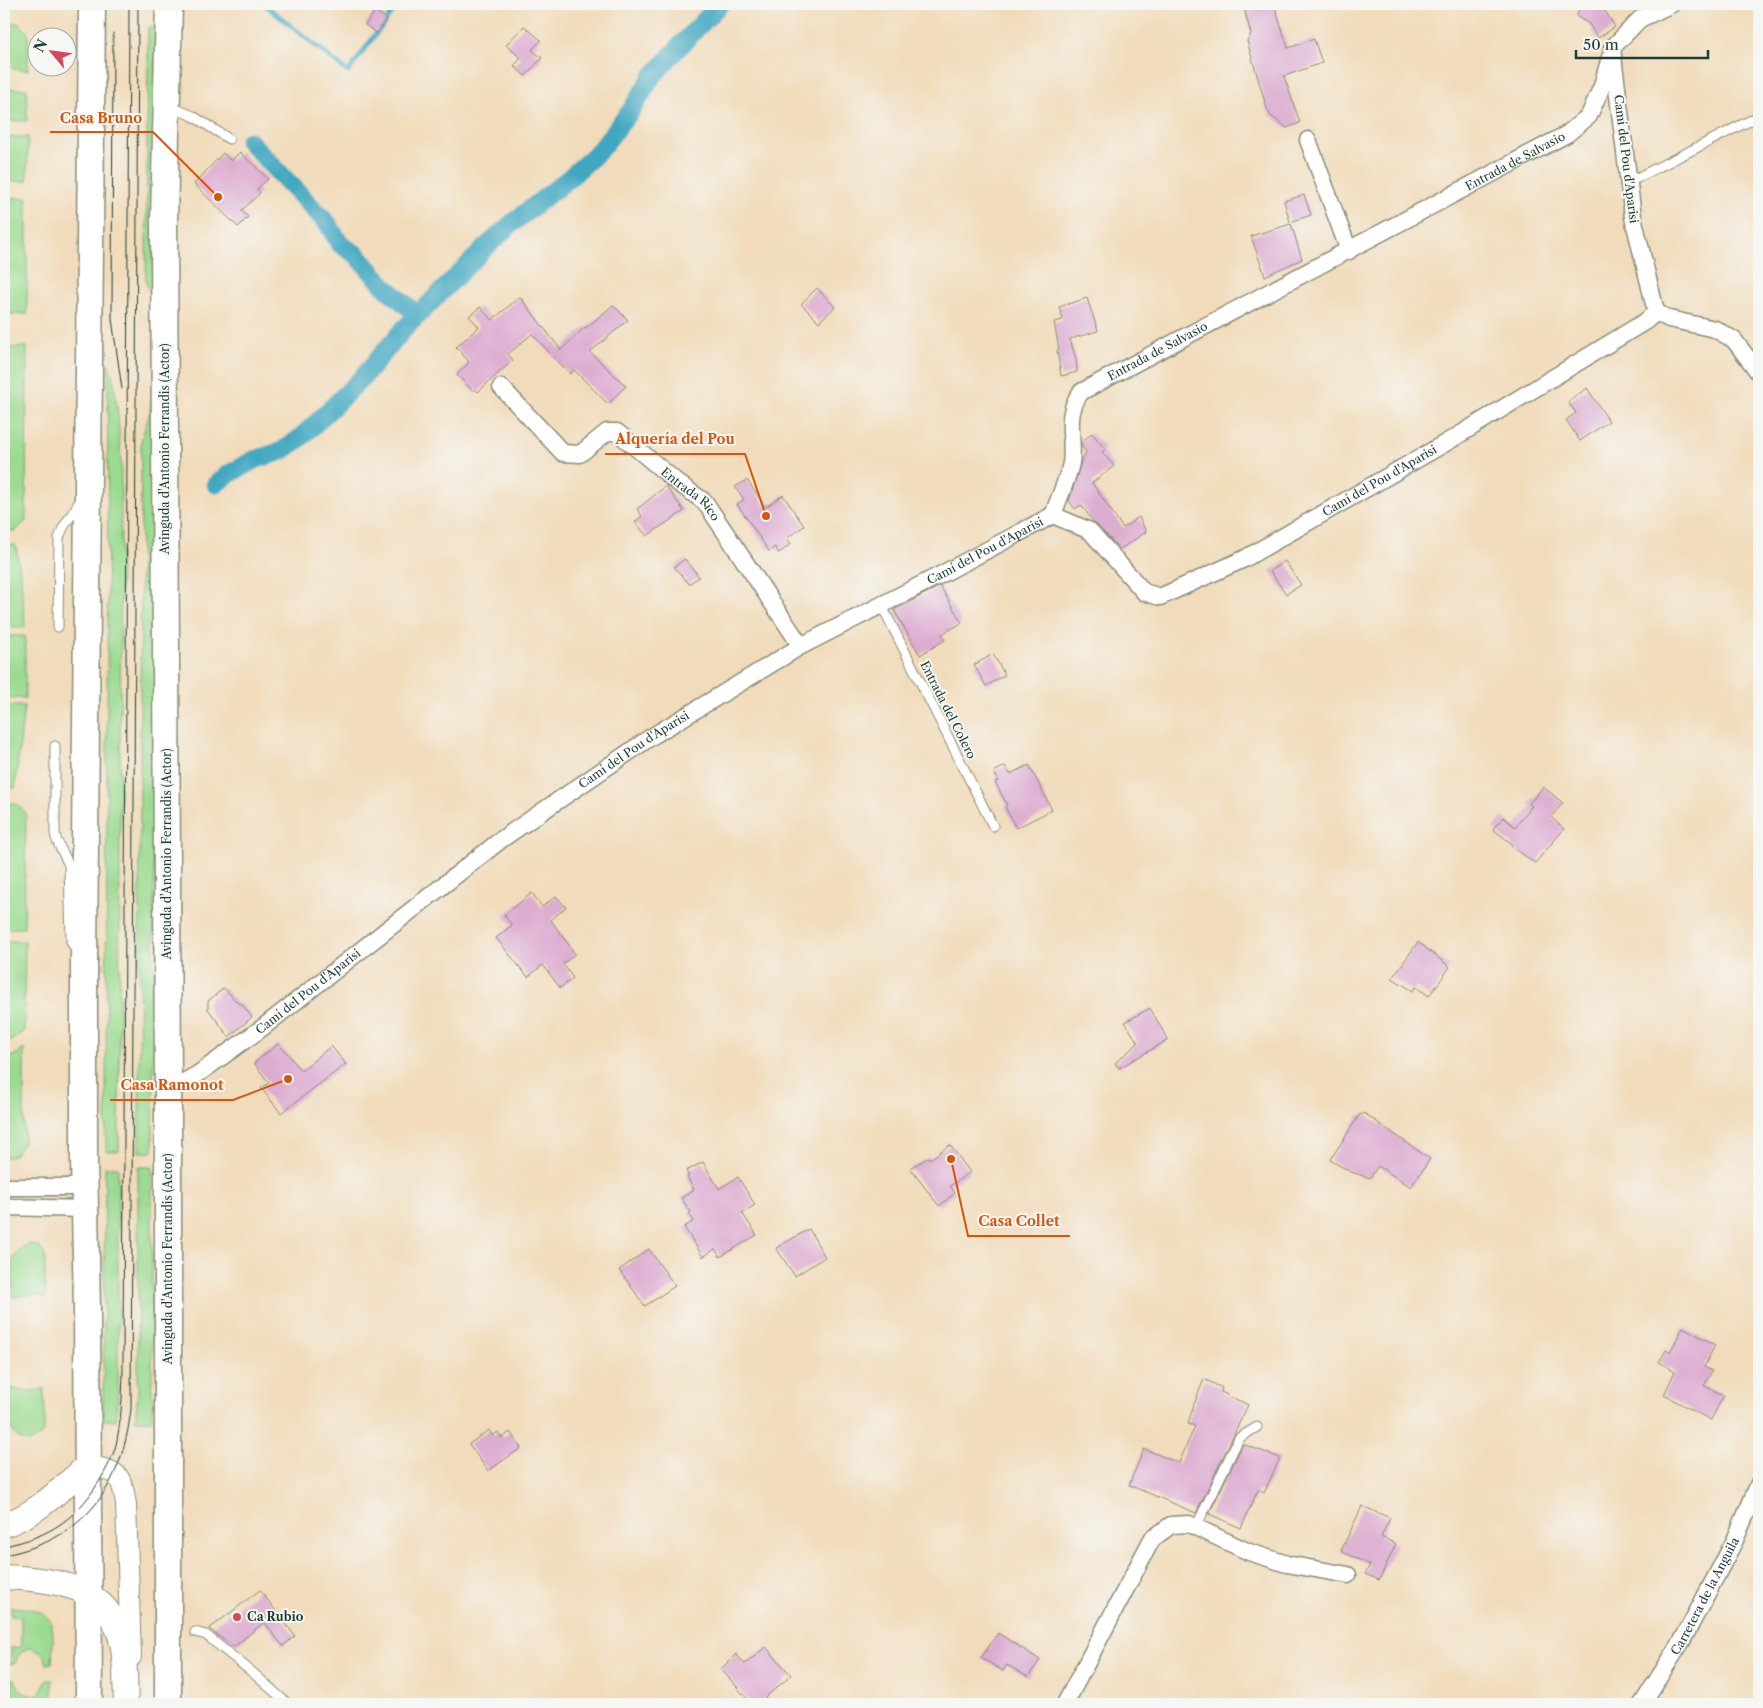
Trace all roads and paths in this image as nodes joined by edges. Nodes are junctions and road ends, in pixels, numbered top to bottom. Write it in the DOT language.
graph roads {
  1 [pos="92,4"];
  2 [pos="169,4"];
  3 [pos="1672,4"];
  4 [pos="1612,48"];
  5 [pos="168,106"];
  6 [pos="1759,116"];
  7 [pos="229,139"];
  8 [pos="1308,140"];
  9 [pos="1629,182"];
  10 [pos="1349,251"];
  11 [pos="1656,312"];
  12 [pos="1759,373"];
  13 [pos="501,386"];
  14 [pos="89,485"];
  15 [pos="1053,515"];
  16 [pos="881,604"];
  17 [pos="58,627"];
  18 [pos="801,646"];
  19 [pos="55,746"];
  20 [pos="993,826"];
  21 [pos="84,965"];
  22 [pos="168,1091"];
  23 [pos="4,1186"];
  24 [pos="85,1198"];
  25 [pos="4,1207"];
  26 [pos="1257,1427"];
  27 [pos="87,1466"];
  28 [pos="1759,1483"];
  29 [pos="4,1525"];
  30 [pos="1196,1527"];
  31 [pos="1348,1575"];
  32 [pos="4,1577"];
  33 [pos="88,1593"];
  34 [pos="195,1632"];
  35 [pos="89,1704"];
  36 [pos="126,1704"];
  37 [pos="168,1704"];
  38 [pos="288,1704"];
  39 [pos="1065,1704"];
  40 [pos="1642,1704"];
  1 -- 14 [label="main road"];
  2 -- 5 [label="main road, Avinguda d'Antonio Ferrandis (Actor)"];
  3 -- 4 [label="street"];
  4 -- 9 [label="street, Camí del Pou d'Aparisi"];
  4 -- 10 [label="street, Entrada de Salvasio"];
  5 -- 7 [label="lane"];
  5 -- 22 [label="main road, Avinguda d'Antonio Ferrandis (Actor)"];
  6 -- 9 [label="lane"];
  8 -- 10 [label="street"];
  9 -- 11 [label="street, Camí del Pou d'Aparisi"];
  10 -- 15 [label="street, Entrada de Salvasio"];
  11 -- 12 [label="street"];
  11 -- 15 [label="street, Camí del Pou d'Aparisi"];
  13 -- 18 [label="street, Entrada Rico"];
  14 -- 17 [label="lane"];
  14 -- 21 [label="main road"];
  15 -- 16 [label="street, Camí del Pou d'Aparisi"];
  16 -- 18 [label="street, Camí del Pou d'Aparisi"];
  16 -- 20 [label="lane, Entrada del Colero"];
  18 -- 22 [label="street, Camí del Pou d'Aparisi"];
  19 -- 21 [label="lane"];
  21 -- 24 [label="main road"];
  22 -- 37 [label="main road, Avinguda d'Antonio Ferrandis (Actor)"];
  23 -- 24 [label="street"];
  24 -- 25 [label="street"];
  24 -- 27 [label="main road"];
  26 -- 30 [label="lane"];
  27 -- 29 [label="main road"];
  27 -- 33 [label="main road"];
  27 -- 36 [label="street"];
  28 -- 40 [label="street, Carretera de la Anguila"];
  30 -- 31 [label="street"];
  30 -- 39 [label="street"];
  32 -- 33 [label="main road"];
  33 -- 35 [label="main road"];
  33 -- 36 [label="main road"];
  34 -- 38 [label="lane"];
}
